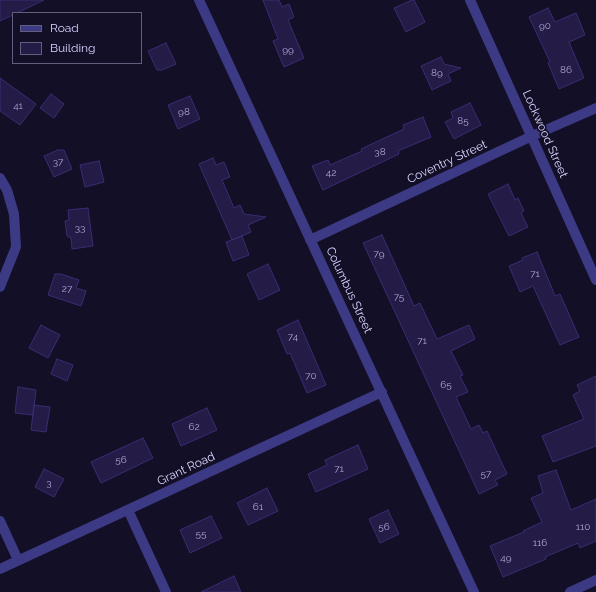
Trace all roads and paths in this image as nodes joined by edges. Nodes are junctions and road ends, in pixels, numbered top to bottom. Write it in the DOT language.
graph roads {
  1 [pos="199,0"];
  2 [pos="470,0"];
  3 [pos="596,108"];
  4 [pos="532,136"];
  5 [pos="0,178"];
  6 [pos="310,240"];
  7 [pos="596,280"];
  8 [pos="0,287"];
  9 [pos="382,392"];
  10 [pos="128,510"];
  11 [pos="0,521"];
  12 [pos="18,560"];
  13 [pos="0,569"];
  14 [pos="596,580"];
  15 [pos="166,592"];
  16 [pos="474,592"];
  17 [pos="570,592"];
  1 -- 6 [label="street, Columbus Street"];
  2 -- 4 [label="street, Lockwood Street"];
  3 -- 4 [label="street, Coventry Street"];
  4 -- 6 [label="street, Coventry Street"];
  4 -- 7 [label="street, Lockwood Street"];
  5 -- 8 [label="street"];
  6 -- 9 [label="street, Columbus Street"];
  9 -- 10 [label="street, Grant Road"];
  9 -- 16 [label="street, Columbus Street"];
  10 -- 12 [label="street, Grant Road"];
  10 -- 15 [label="street"];
  11 -- 12 [label="street"];
  12 -- 13 [label="street, Grant Road"];
  14 -- 17 [label="street"];
}
